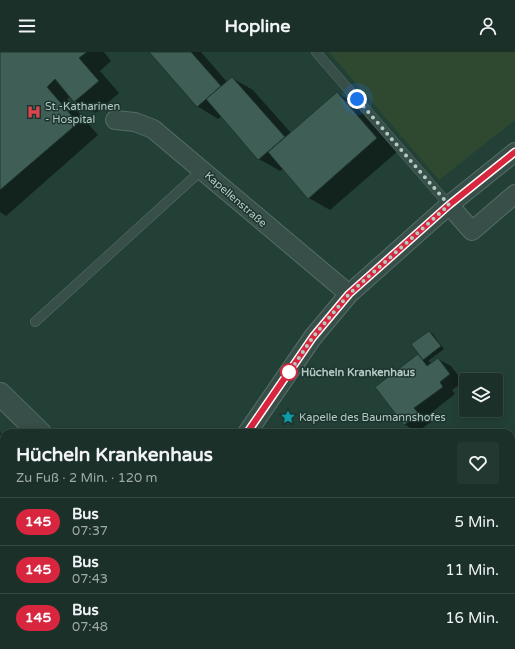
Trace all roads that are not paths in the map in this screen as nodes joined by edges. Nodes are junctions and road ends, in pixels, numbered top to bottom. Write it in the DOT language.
graph roads {
  1 [pos="316,52"];
  2 [pos="115,120"];
  3 [pos="515,152"];
  4 [pos="202,170"];
  5 [pos="515,194"];
  6 [pos="449,205"];
  7 [pos="349,294"];
  8 [pos="35,322"];
  9 [pos="0,394"];
  10 [pos="36,429"];
  11 [pos="250,429"];
  1 -- 6 [label="lane"];
  2 -- 4 [label="street, Kapellenstraße"];
  3 -- 6 [label="street"];
  4 -- 7 [label="street, Kapellenstraße"];
  4 -- 8 [label="lane"];
  5 -- 6 [label="street"];
  6 -- 7 [label="street"];
  7 -- 11 [label="street"];
  9 -- 10 [label="street"];
}
